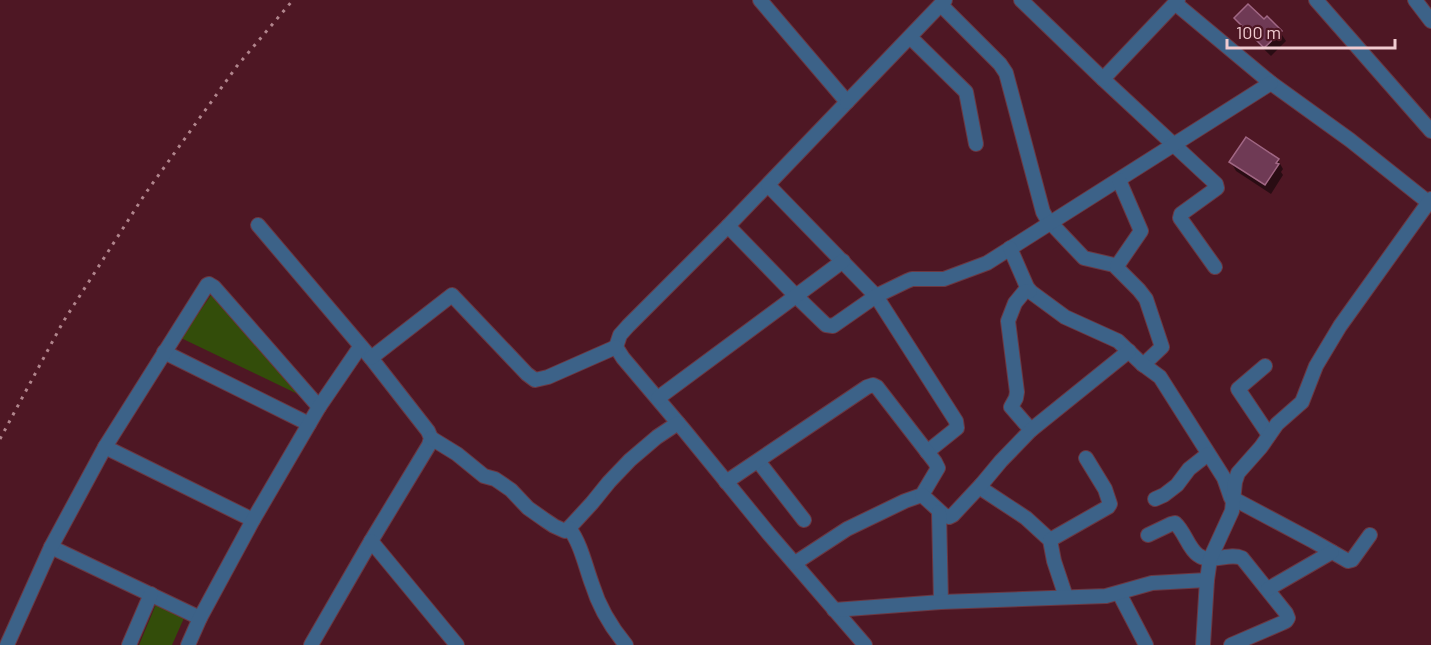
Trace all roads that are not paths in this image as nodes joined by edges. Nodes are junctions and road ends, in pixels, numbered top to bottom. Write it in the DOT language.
graph roads {
  1 [pos="760,0"];
  2 [pos="1021,0"];
  3 [pos="1316,0"];
  4 [pos="1415,0"];
  5 [pos="1177,1"];
  6 [pos="943,2"];
  7 [pos="1431,21"];
  8 [pos="910,37"];
  9 [pos="1103,79"];
  10 [pos="1271,83"];
  11 [pos="847,102"];
  12 [pos="1431,131"];
  13 [pos="976,144"];
  14 [pos="1175,145"];
  15 [pos="1119,180"];
  16 [pos="768,185"];
  17 [pos="1429,201"];
  18 [pos="1050,224"];
  19 [pos="258,225"];
  20 [pos="728,226"];
  21 [pos="1010,248"];
  22 [pos="843,261"];
  23 [pos="1117,266"];
  24 [pos="1215,267"];
  25 [pos="1030,291"];
  26 [pos="796,296"];
  27 [pos="876,296"];
  28 [pos="360,347"];
  29 [pos="616,347"];
  30 [pos="1129,351"];
  31 [pos="164,352"];
  32 [pos="371,358"];
  33 [pos="1143,364"];
  34 [pos="1264,366"];
  35 [pos="658,398"];
  36 [pos="319,407"];
  37 [pos="309,423"];
  38 [pos="678,423"];
  39 [pos="1031,430"];
  40 [pos="1269,435"];
  41 [pos="431,438"];
  42 [pos="105,447"];
  43 [pos="927,452"];
  44 [pos="1208,454"];
  45 [pos="1086,458"];
  46 [pos="758,461"];
  47 [pos="726,482"];
  48 [pos="981,485"];
  49 [pos="922,495"];
  50 [pos="1155,499"];
  51 [pos="1233,502"];
  52 [pos="939,512"];
  53 [pos="253,520"];
  54 [pos="804,520"];
  55 [pos="569,528"];
  56 [pos="1148,535"];
  57 [pos="1370,535"];
  58 [pos="1050,540"];
  59 [pos="371,541"];
  60 [pos="51,547"];
  61 [pos="1332,552"];
  62 [pos="1210,559"];
  63 [pos="795,563"];
  64 [pos="1207,580"];
  65 [pos="1268,589"];
  66 [pos="1119,593"];
  67 [pos="151,594"];
  68 [pos="1066,597"];
  69 [pos="941,602"];
  70 [pos="834,610"];
  71 [pos="200,618"];
  72 [pos="313,644"];
  73 [pos="1205,644"];
  74 [pos="7,645"];
  75 [pos="129,645"];
  76 [pos="188,645"];
  77 [pos="457,645"];
  78 [pos="626,645"];
  79 [pos="865,645"];
  80 [pos="1146,645"];
  81 [pos="1231,645"];
  1 -- 11 [label="street"];
  2 -- 9 [label="street"];
  3 -- 12 [label="street"];
  4 -- 7 [label="street"];
  5 -- 9 [label="street"];
  5 -- 10 [label="street"];
  6 -- 8 [label="street"];
  6 -- 18 [label="street"];
  8 -- 11 [label="street"];
  8 -- 13 [label="street"];
  9 -- 14 [label="street"];
  10 -- 14 [label="street"];
  10 -- 17 [label="street"];
  11 -- 16 [label="street"];
  14 -- 15 [label="street"];
  14 -- 24 [label="street"];
  15 -- 18 [label="street"];
  15 -- 23 [label="street"];
  16 -- 20 [label="street"];
  16 -- 22 [label="street"];
  17 -- 40 [label="street"];
  18 -- 21 [label="street"];
  18 -- 23 [label="street"];
  19 -- 28 [label="street"];
  20 -- 26 [label="street"];
  20 -- 29 [label="street"];
  21 -- 25 [label="street"];
  21 -- 27 [label="street"];
  22 -- 26 [label="street"];
  22 -- 27 [label="street"];
  23 -- 33 [label="street"];
  25 -- 30 [label="street"];
  25 -- 39 [label="street"];
  26 -- 27 [label="street"];
  26 -- 35 [label="street"];
  27 -- 43 [label="street"];
  28 -- 32 [label="street"];
  28 -- 36 [label="street"];
  29 -- 32 [label="street"];
  29 -- 35 [label="street"];
  30 -- 33 [label="street"];
  30 -- 39 [label="street"];
  31 -- 36 [label="street"];
  31 -- 37 [label="street"];
  31 -- 42 [label="street"];
  32 -- 41 [label="street"];
  33 -- 44 [label="street"];
  34 -- 40 [label="street"];
  35 -- 38 [label="street"];
  36 -- 37 [label="street"];
  37 -- 53 [label="street"];
  38 -- 47 [label="street"];
  38 -- 55 [label="street"];
  39 -- 48 [label="street"];
  40 -- 51 [label="street"];
  41 -- 55 [label="street"];
  41 -- 59 [label="street"];
  42 -- 53 [label="street"];
  42 -- 60 [label="street"];
  43 -- 46 [label="street"];
  43 -- 49 [label="street"];
  44 -- 50 [label="street"];
  44 -- 51 [label="street"];
  45 -- 58 [label="street"];
  46 -- 47 [label="street"];
  46 -- 54 [label="street"];
  47 -- 63 [label="street"];
  48 -- 52 [label="street"];
  48 -- 58 [label="street"];
  49 -- 52 [label="street"];
  49 -- 63 [label="street"];
  51 -- 61 [label="street"];
  51 -- 62 [label="street"];
  52 -- 69 [label="street"];
  53 -- 71 [label="street"];
  55 -- 78 [label="street"];
  56 -- 62 [label="street"];
  57 -- 61 [label="street"];
  58 -- 68 [label="street"];
  59 -- 72 [label="street"];
  59 -- 77 [label="street"];
  60 -- 67 [label="street"];
  60 -- 74 [label="street"];
  61 -- 65 [label="street"];
  62 -- 64 [label="street"];
  62 -- 65 [label="street"];
  63 -- 70 [label="street"];
  64 -- 66 [label="street"];
  64 -- 73 [label="street"];
  65 -- 81 [label="street"];
  66 -- 68 [label="street"];
  66 -- 80 [label="street"];
  67 -- 71 [label="street"];
  67 -- 75 [label="street"];
  68 -- 69 [label="street"];
  69 -- 70 [label="street"];
  70 -- 79 [label="street"];
  71 -- 76 [label="street"];
}
